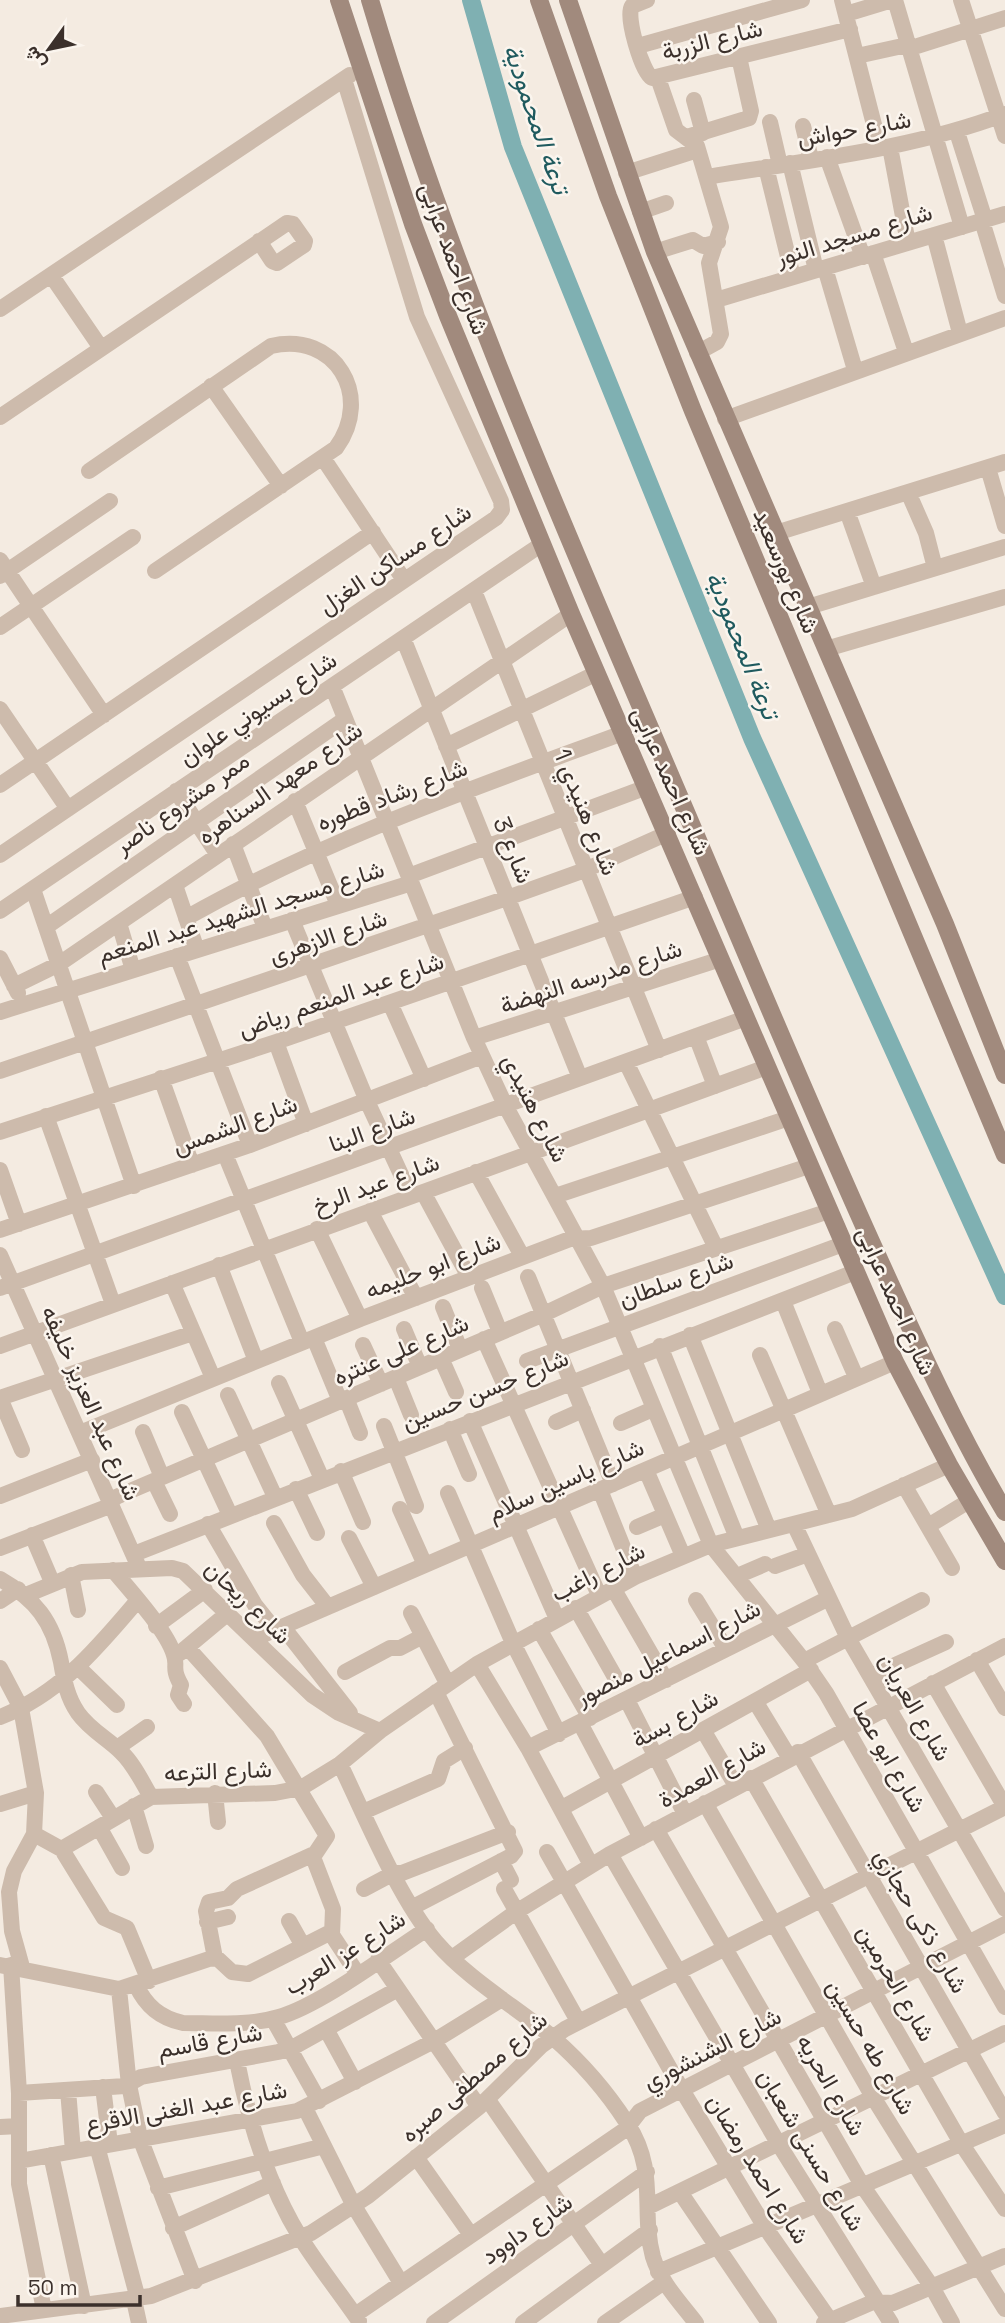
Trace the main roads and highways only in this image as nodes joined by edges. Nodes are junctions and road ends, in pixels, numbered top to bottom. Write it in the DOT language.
graph roads {
  1 [pos="340,0"];
  2 [pos="370,0"];
  3 [pos="538,0"];
  4 [pos="568,0"];
  5 [pos="1005,1075"];
  6 [pos="1005,1155"];
  7 [pos="1005,1512"];
  8 [pos="1005,1561"];
  1 -- 8 [label="main road, شارع احمد عرابى"];
  2 -- 7 [label="main road, شارع احمد عرابى"];
  3 -- 6 [label="main road, شارع بورسعيد"];
  4 -- 5 [label="main road, شارع بورسعيد"];
}
